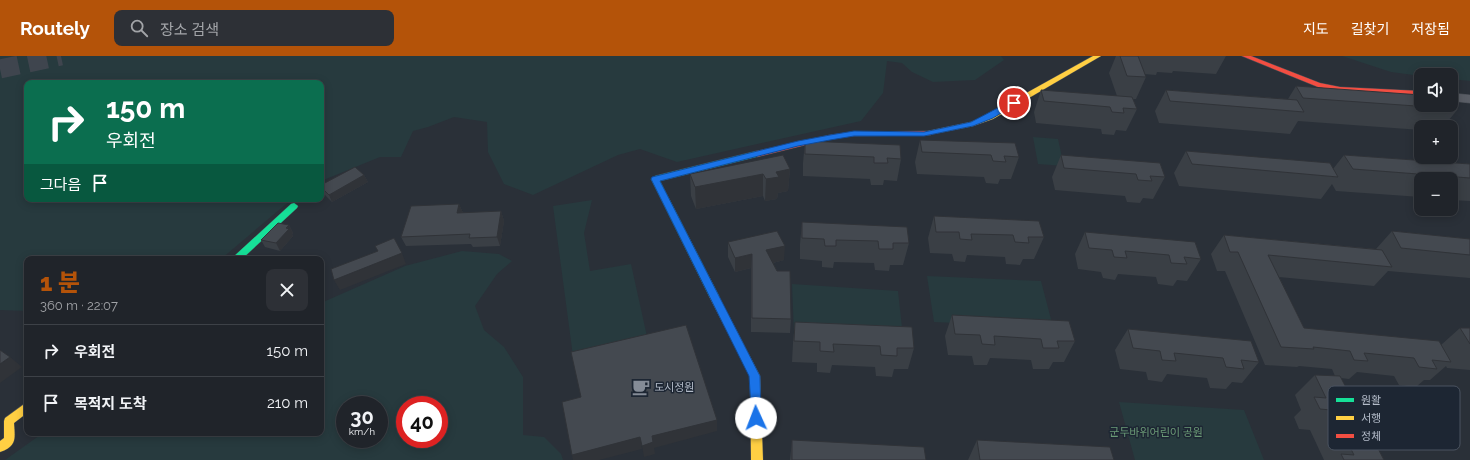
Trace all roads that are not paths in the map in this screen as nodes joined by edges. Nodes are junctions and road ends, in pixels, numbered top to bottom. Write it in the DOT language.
graph roads {
  1 [pos="1098,56"];
  2 [pos="1245,56"];
  3 [pos="1414,93"];
  4 [pos="1458,98"];
  5 [pos="1470,99"];
  6 [pos="294,206"];
  7 [pos="239,256"];
  8 [pos="24,409"];
  9 [pos="0,447"];
  10 [pos="757,460"];
  1 -- 10 [label="street"];
  2 -- 3 [label="street"];
  4 -- 5 [label="street"];
  6 -- 7 [label="street"];
  8 -- 9 [label="street"];
}
